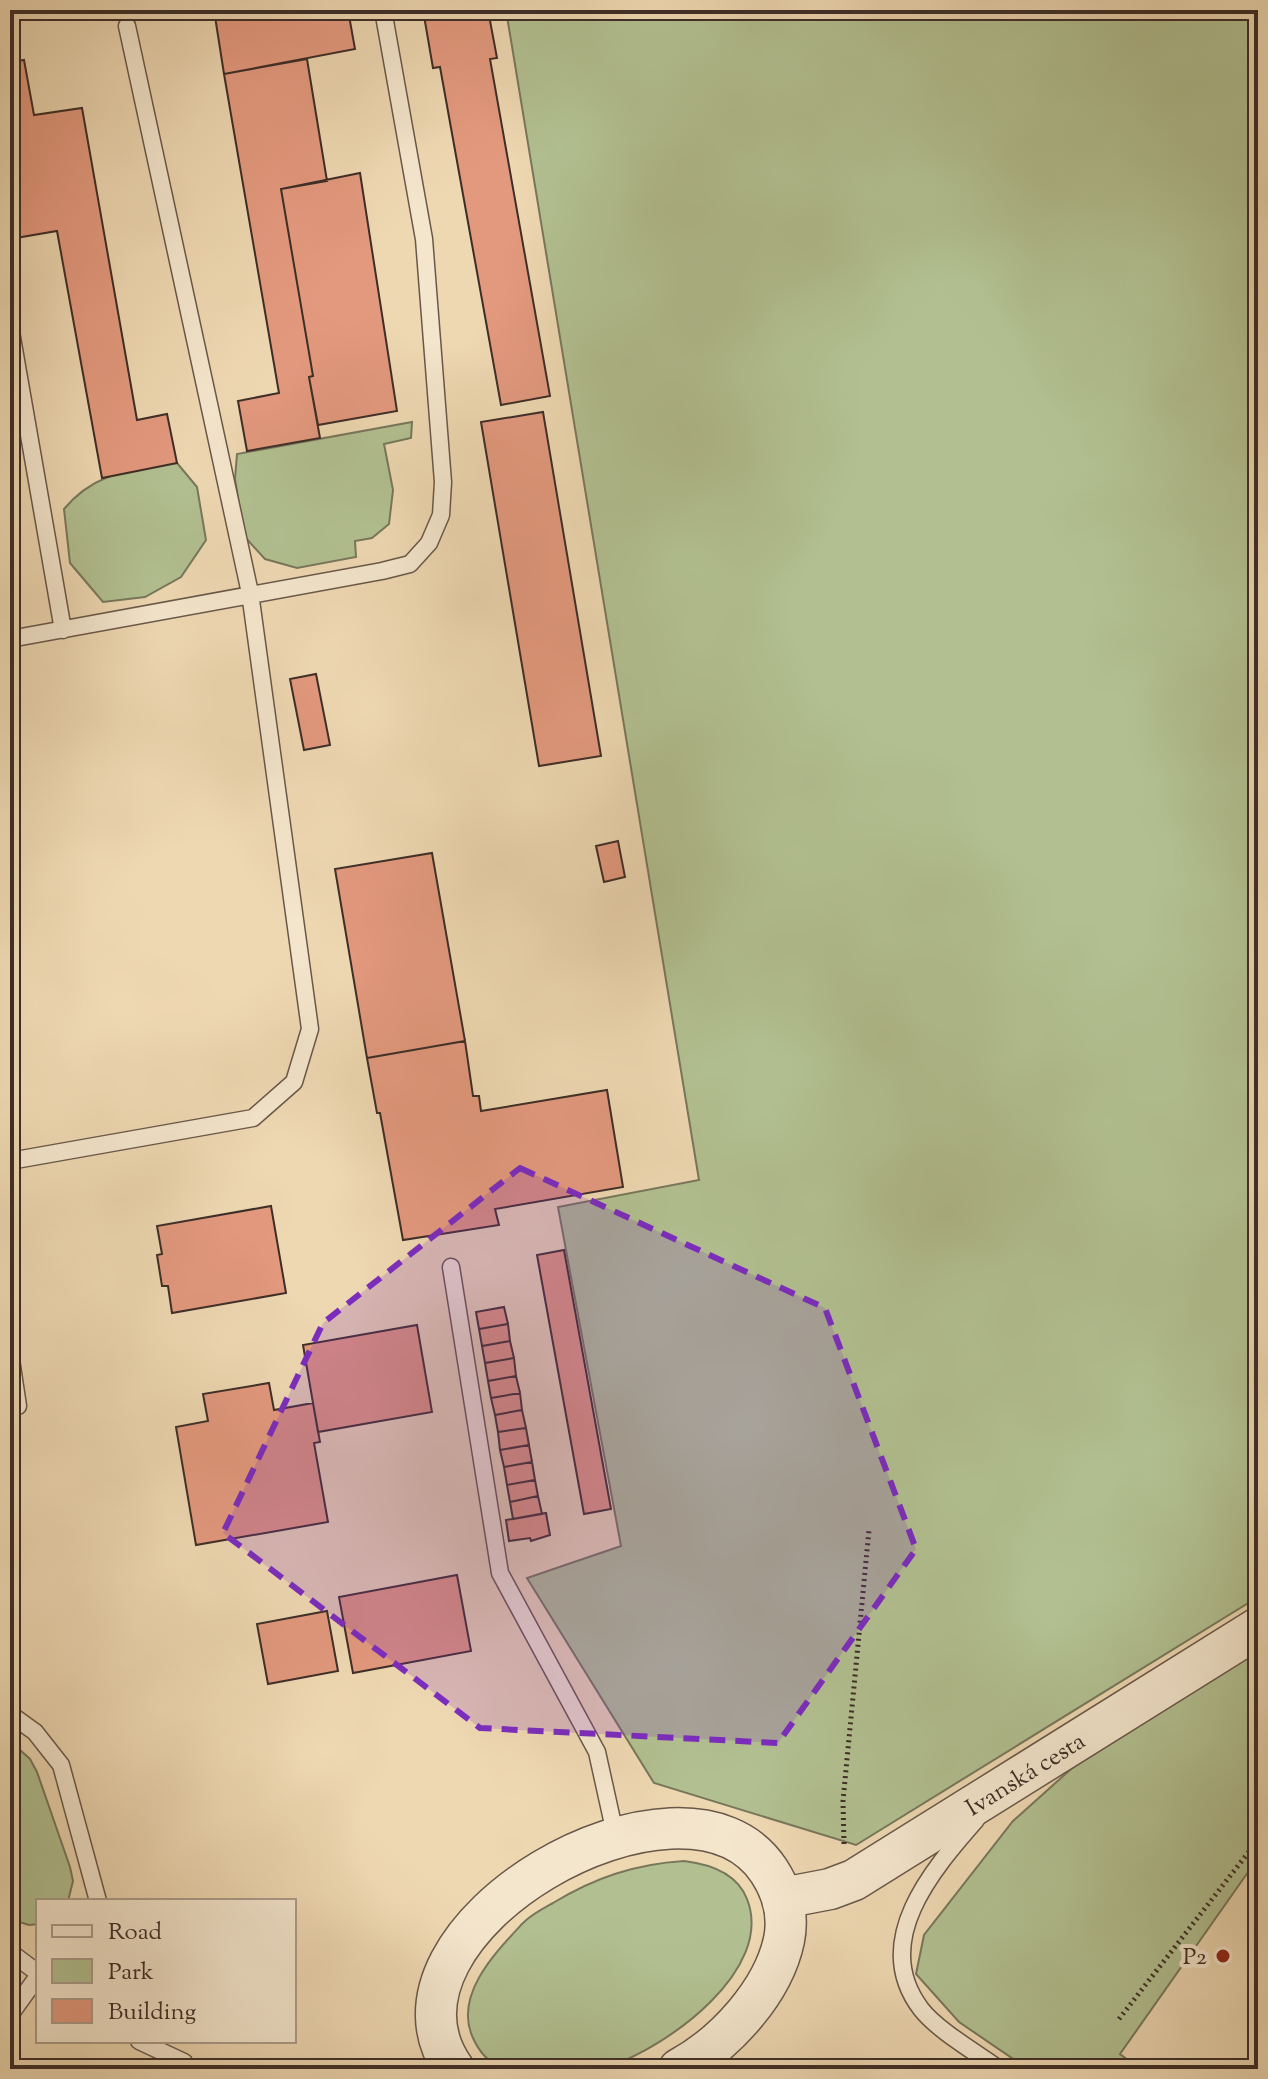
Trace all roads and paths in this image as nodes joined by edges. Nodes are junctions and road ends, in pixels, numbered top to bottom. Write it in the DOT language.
graph roads {
  1 [pos="383,10"];
  2 [pos="127,26"];
  3 [pos="10,326"];
  4 [pos="250,593"];
  5 [pos="63,630"];
  6 [pos="10,639"];
  7 [pos="10,1161"];
  8 [pos="451,1267"];
  9 [pos="10,1353"];
  10 [pos="18,1406"];
  11 [pos="869,1530"];
  12 [pos="1258,1628"];
  13 [pos="10,1714"];
  14 [pos="1009,1783"];
  15 [pos="616,1838"];
  16 [pos="1258,1840"];
  17 [pos="854,1880"];
  18 [pos="783,1898"];
  19 [pos="97,1899"];
  20 [pos="10,1952"];
  21 [pos="36,1973"];
  22 [pos="36,1978"];
  23 [pos="10,2015"];
  24 [pos="1119,2019"];
  25 [pos="143,2043"];
  26 [pos="166,2043"];
  27 [pos="189,2066"];
  28 [pos="454,2069"];
  29 [pos="679,2069"];
  30 [pos="999,2069"];
  1 -- 4 [label="lane"];
  2 -- 4 [label="lane"];
  3 -- 5 [label="lane"];
  4 -- 5 [label="lane"];
  4 -- 7 [label="lane"];
  5 -- 6 [label="lane"];
  8 -- 15 [label="lane"];
  9 -- 10 [label="lane"];
  11 -- 17 [label="path"];
  12 -- 14 [label="street, Ivanská cesta"];
  13 -- 19 [label="lane"];
  14 -- 17 [label="street, Ivanská cesta"];
  14 -- 30 [label="lane"];
  15 -- 18 [label="street"];
  15 -- 28 [label="street"];
  16 -- 24 [label="path"];
  17 -- 18 [label="street, Ivanská cesta"];
  18 -- 29 [label="street"];
  20 -- 21 [label="lane"];
  22 -- 23 [label="lane"];
  25 -- 27 [label="lane"];
  26 -- 27 [label="lane"];
}
